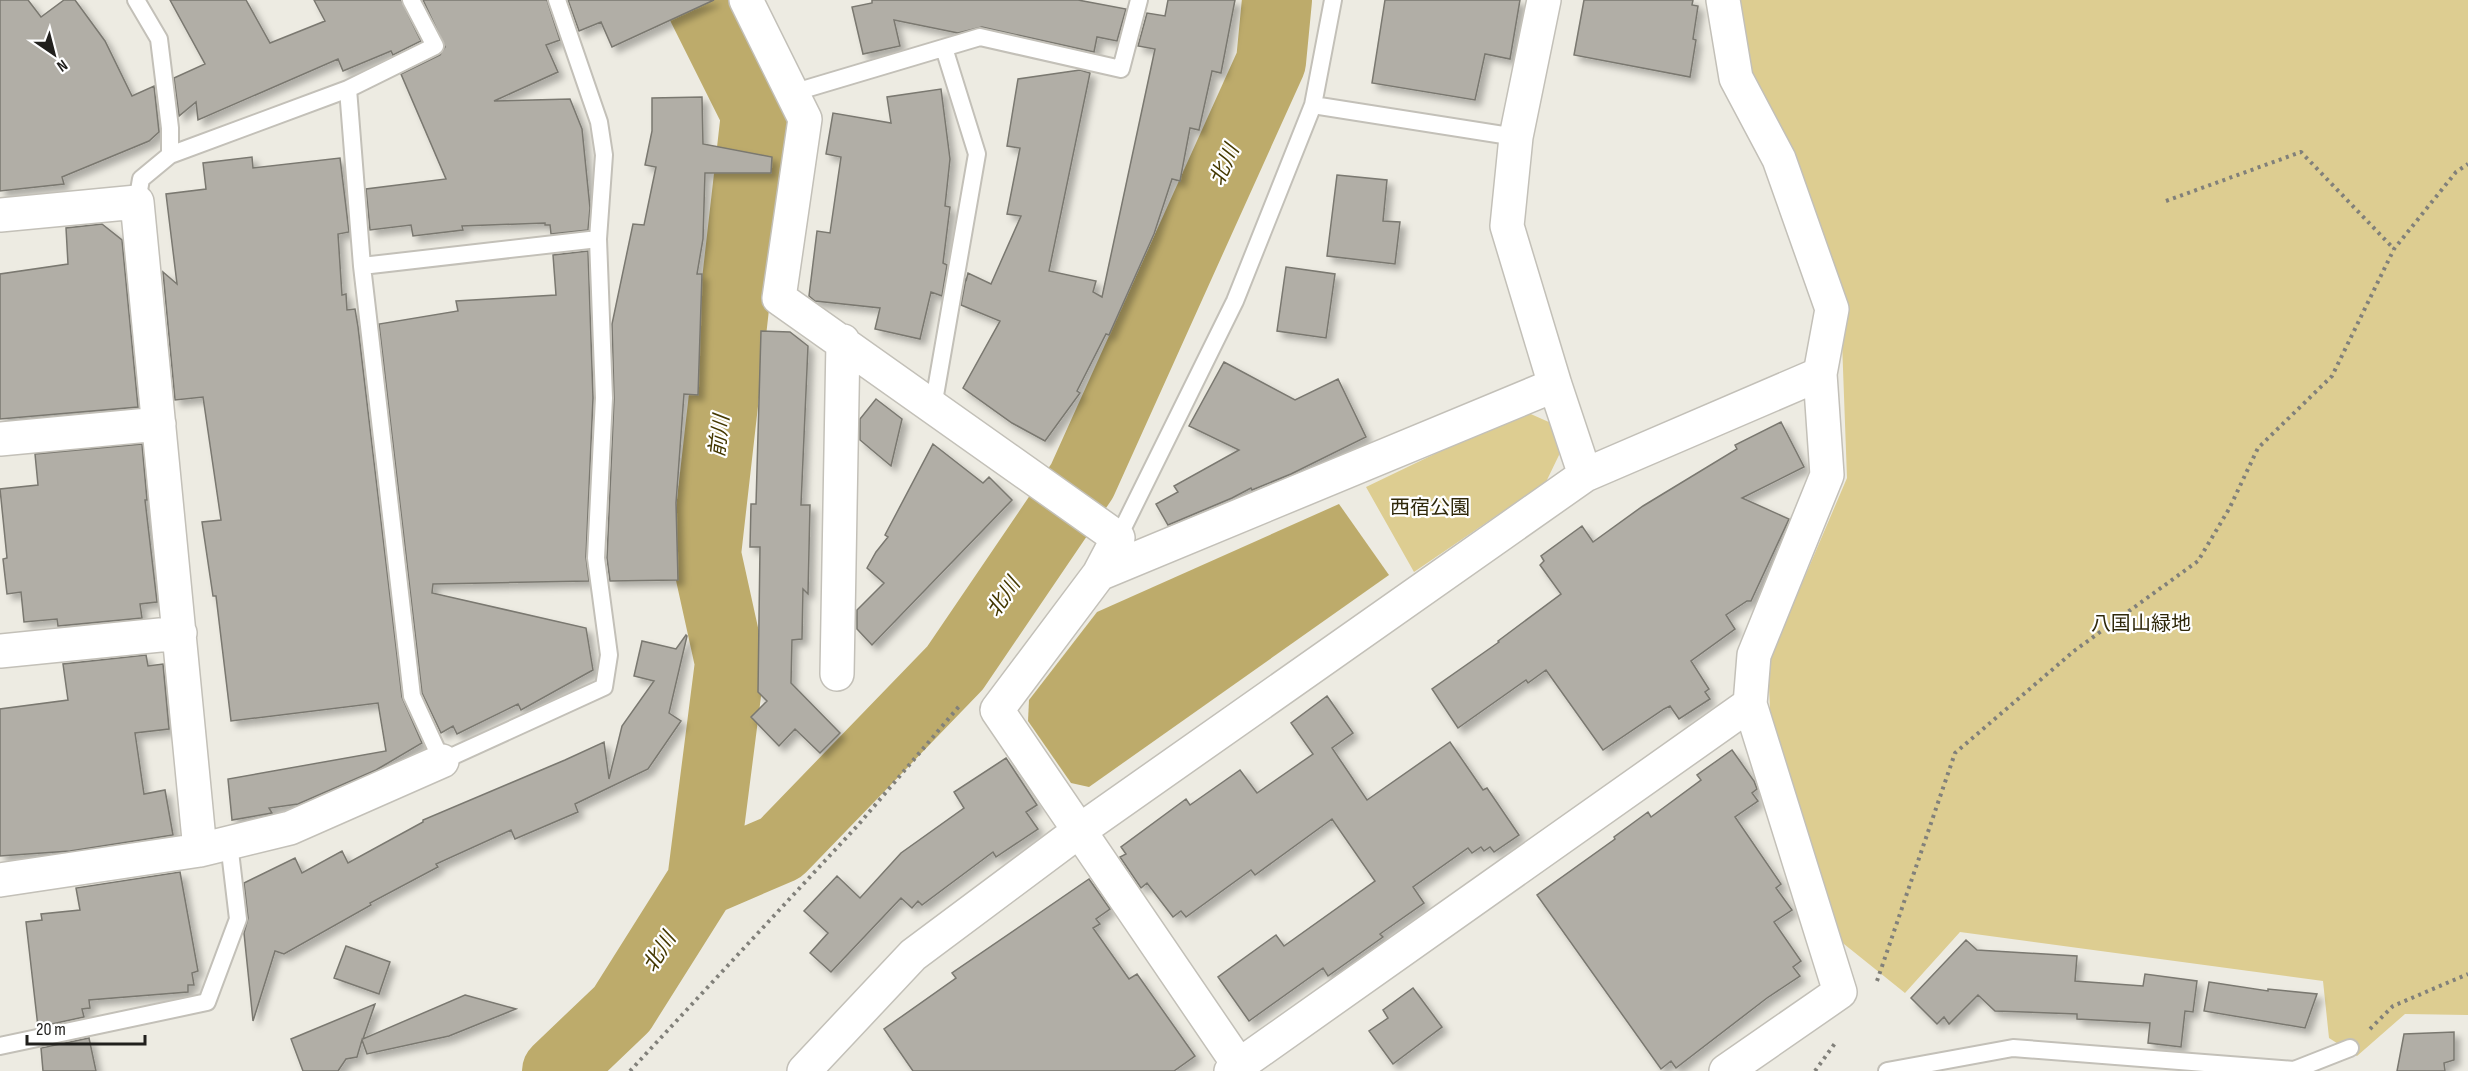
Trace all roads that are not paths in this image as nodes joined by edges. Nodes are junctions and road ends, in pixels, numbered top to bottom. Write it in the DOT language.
graph roads {
  1 [pos="136,0"];
  2 [pos="411,0"];
  3 [pos="557,0"];
  4 [pos="746,0"];
  5 [pos="1139,0"];
  6 [pos="1333,0"];
  7 [pos="1544,0"];
  8 [pos="1723,0"];
  9 [pos="944,48"];
  10 [pos="348,89"];
  11 [pos="792,93"];
  12 [pos="1313,105"];
  13 [pos="1516,137"];
  14 [pos="170,155"];
  15 [pos="137,202"];
  16 [pos="0,215"];
  17 [pos="598,239"];
  18 [pos="363,266"];
  19 [pos="843,341"];
  20 [pos="1821,374"];
  21 [pos="1555,385"];
  22 [pos="933,407"];
  23 [pos="159,424"];
  24 [pos="0,439"];
  25 [pos="1585,475"];
  26 [pos="1107,530"];
  27 [pos="1099,574"];
  28 [pos="180,633"];
  29 [pos="0,651"];
  30 [pos="837,674"];
  31 [pos="1750,704"];
  32 [pos="442,761"];
  33 [pos="1079,831"];
  34 [pos="214,846"];
  35 [pos="0,879"];
  36 [pos="0,1046"];
  37 [pos="2350,1048"];
  38 [pos="1238,1069"];
  39 [pos="804,1071"];
  40 [pos="1726,1071"];
  41 [pos="1887,1071"];
  1 -- 14 [label="lane"];
  2 -- 10 [label="lane"];
  3 -- 17 [label="lane"];
  4 -- 11 [label="street"];
  5 -- 9 [label="lane"];
  6 -- 12 [label="lane"];
  7 -- 13 [label="street"];
  8 -- 20 [label="street"];
  9 -- 11 [label="lane"];
  9 -- 22 [label="lane"];
  10 -- 14 [label="lane"];
  10 -- 18 [label="lane"];
  11 -- 19 [label="street"];
  12 -- 13 [label="lane"];
  12 -- 26 [label="lane"];
  13 -- 21 [label="street"];
  14 -- 15 [label="lane"];
  15 -- 16 [label="street"];
  15 -- 23 [label="street"];
  17 -- 18 [label="lane"];
  17 -- 32 [label="lane"];
  18 -- 32 [label="lane"];
  19 -- 22 [label="street"];
  19 -- 30 [label="street"];
  20 -- 25 [label="street"];
  20 -- 31 [label="street"];
  21 -- 25 [label="street"];
  21 -- 27 [label="street"];
  22 -- 26 [label="street"];
  23 -- 24 [label="street"];
  23 -- 28 [label="street"];
  25 -- 33 [label="street"];
  26 -- 27 [label="street"];
  27 -- 33 [label="street"];
  28 -- 29 [label="street"];
  28 -- 34 [label="street"];
  31 -- 38 [label="street"];
  31 -- 40 [label="street"];
  32 -- 34 [label="street"];
  33 -- 38 [label="street"];
  33 -- 39 [label="street"];
  34 -- 35 [label="street"];
  34 -- 36 [label="lane"];
  37 -- 41 [label="lane"];
}
